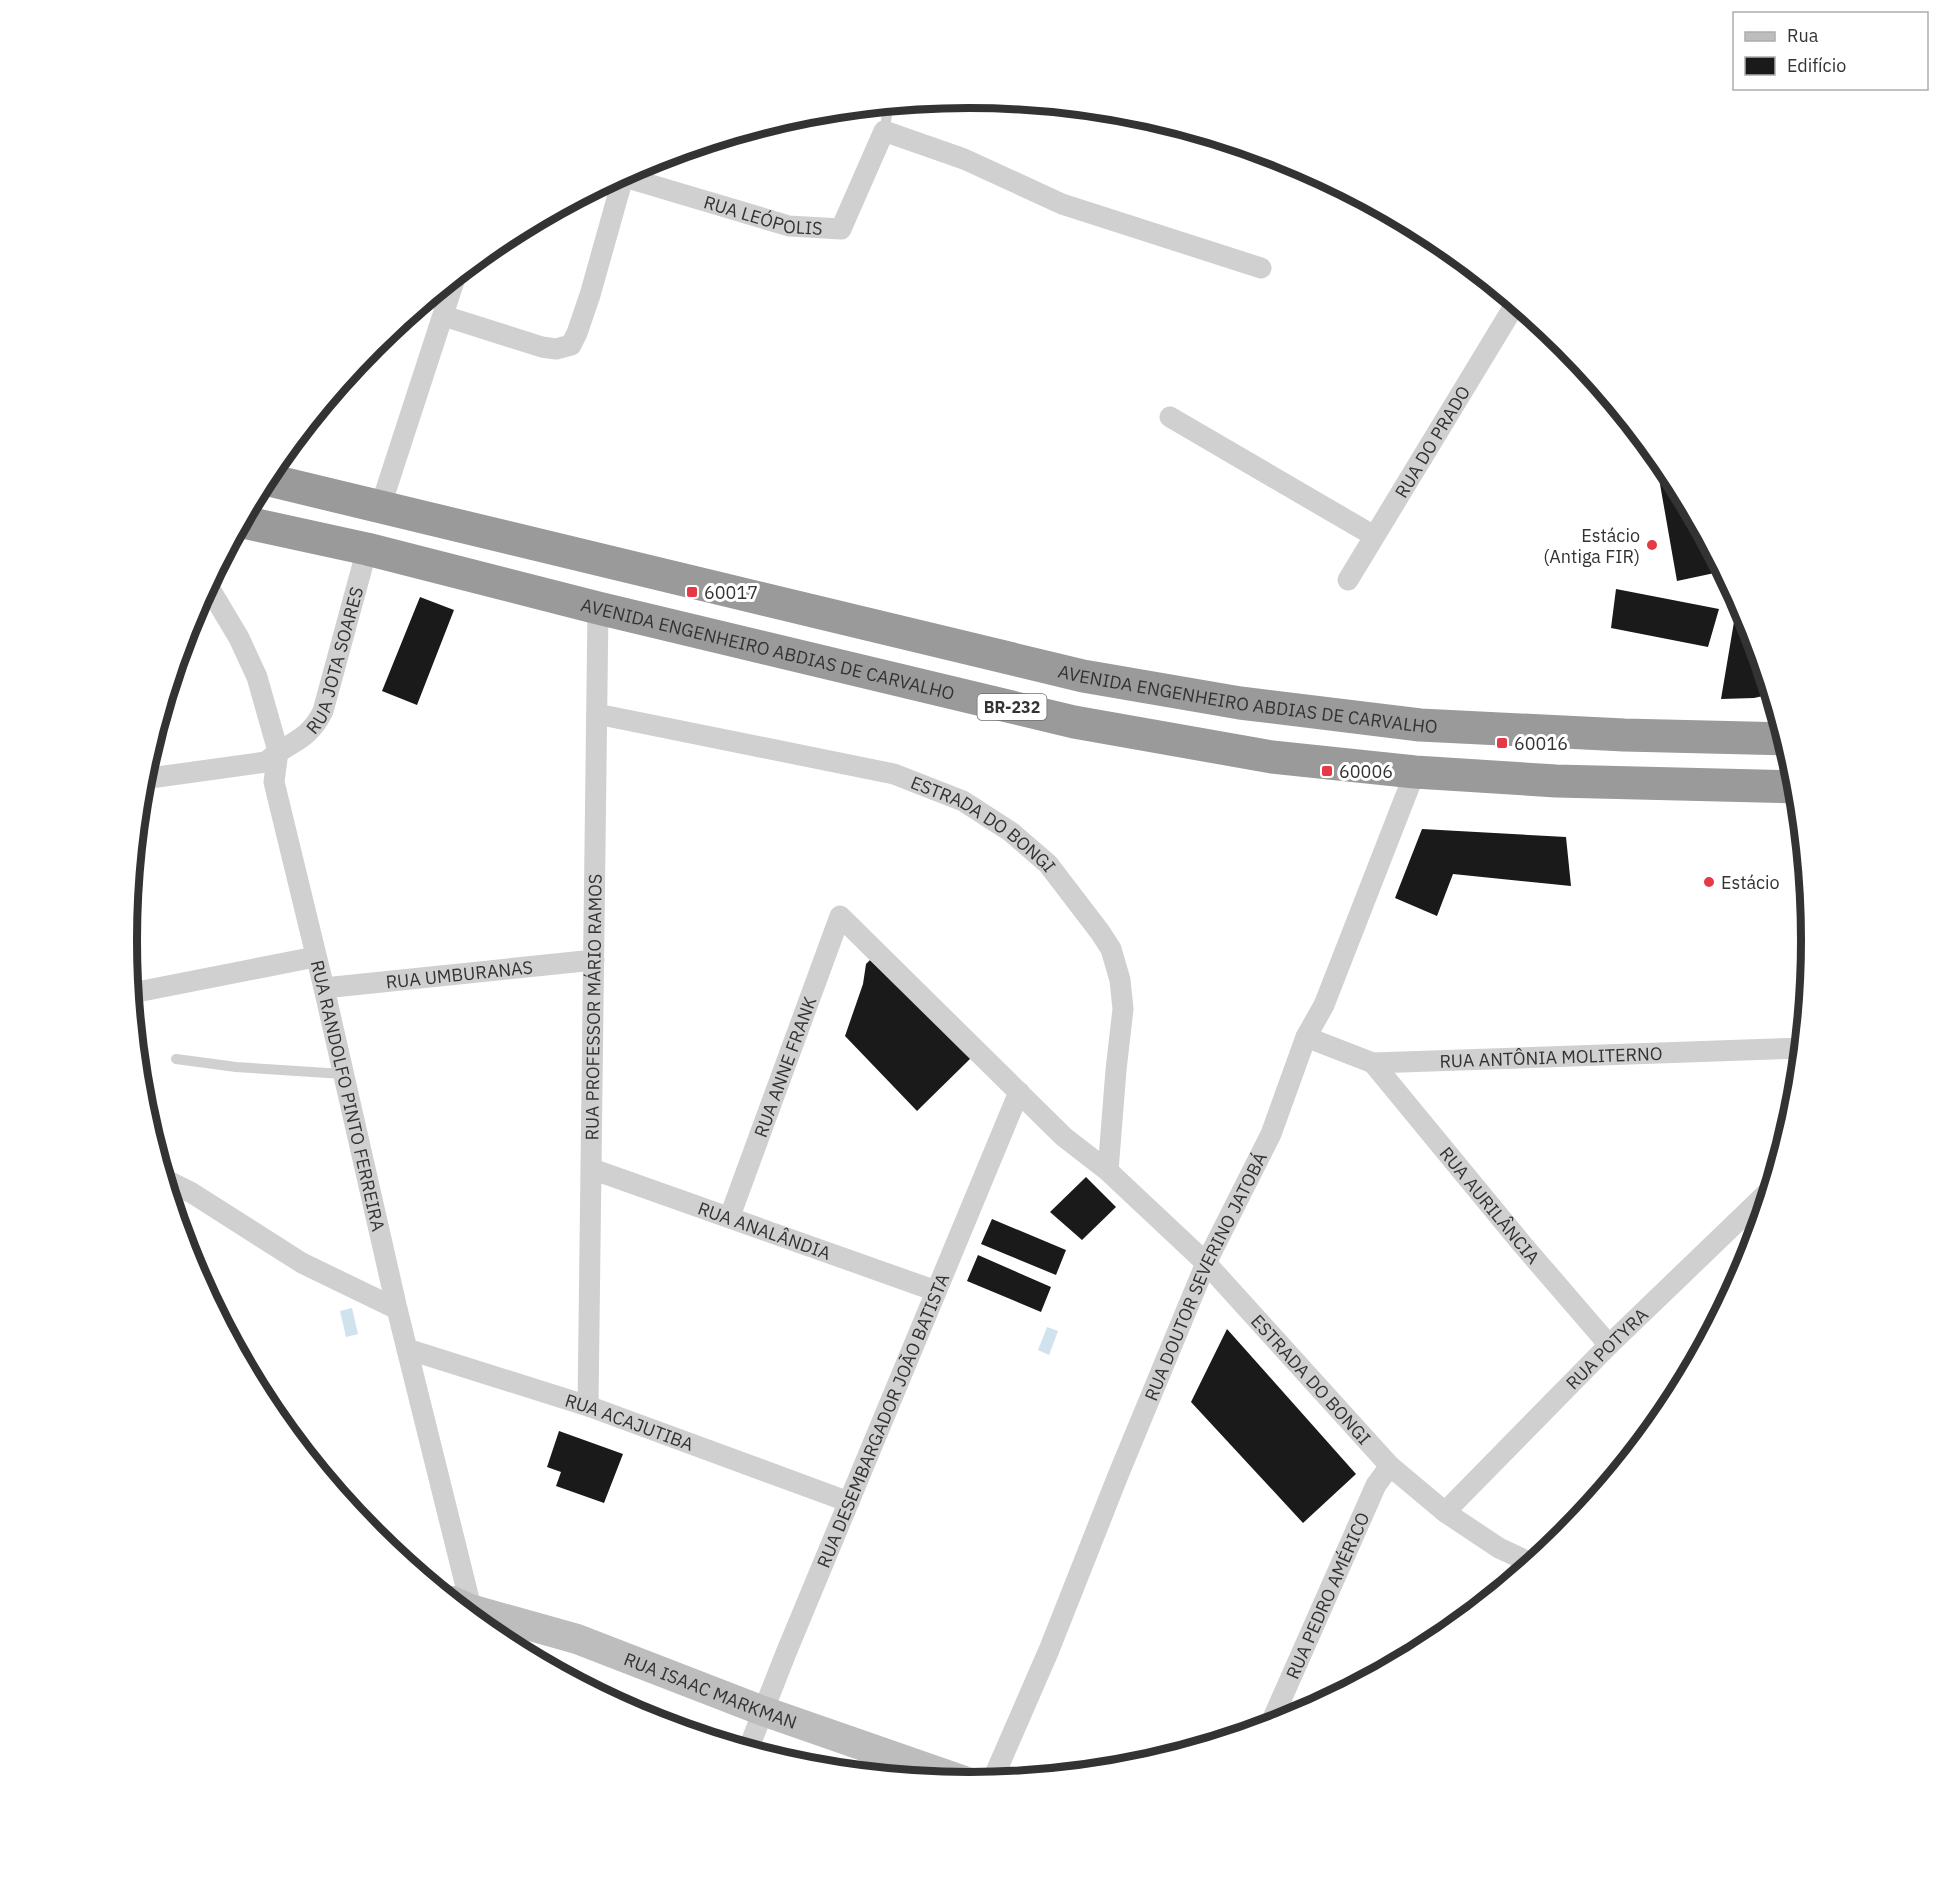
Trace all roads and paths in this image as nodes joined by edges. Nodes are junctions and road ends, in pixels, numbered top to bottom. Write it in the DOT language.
graph roads {
  1 [pos="888,113"];
  2 [pos="884,131"];
  3 [pos="635,179"];
  4 [pos="620,185"];
  5 [pos="1261,268"];
  6 [pos="452,289"];
  7 [pos="1512,309"];
  8 [pos="444,316"];
  9 [pos="1170,417"];
  10 [pos="276,482"];
  11 [pos="380,508"];
  12 [pos="249,523"];
  13 [pos="1374,536"];
  14 [pos="366,549"];
  15 [pos="1348,580"];
  16 [pos="213,595"];
  17 [pos="598,608"];
  18 [pos="597,714"];
  19 [pos="1777,739"];
  20 [pos="278,751"];
  21 [pos="1415,772"];
  22 [pos="153,778"];
  23 [pos="1788,787"];
  24 [pos="840,916"];
  25 [pos="315,957"];
  26 [pos="594,960"];
  27 [pos="324,988"];
  28 [pos="139,992"];
  29 [pos="1306,1037"];
  30 [pos="1795,1048"];
  31 [pos="176,1059"];
  32 [pos="1373,1063"];
  33 [pos="343,1074"];
  34 [pos="1019,1092"];
  35 [pos="592,1169"];
  36 [pos="1108,1171"];
  37 [pos="175,1184"];
  38 [pos="1761,1199"];
  39 [pos="730,1216"];
  40 [pos="1206,1263"];
  41 [pos="936,1291"];
  42 [pos="397,1309"];
  43 [pos="1609,1346"];
  44 [pos="408,1349"];
  45 [pos="588,1406"];
  46 [pos="1390,1466"];
  47 [pos="849,1502"];
  48 [pos="1445,1512"];
  49 [pos="1525,1560"];
  50 [pos="464,1601"];
  51 [pos="477,1611"];
  52 [pos="763,1711"];
  53 [pos="1274,1716"];
  54 [pos="750,1744"];
  55 [pos="935,1772"];
  56 [pos="996,1772"];
  1 -- 2 [label="lane"];
  2 -- 3 [label="street, RUA LEÓPOLIS"];
  2 -- 5 [label="street"];
  4 -- 8 [label="street"];
  6 -- 8 [label="street"];
  7 -- 13 [label="street, RUA DO PRADO"];
  8 -- 11 [label="street"];
  9 -- 13 [label="street"];
  10 -- 11 [label="highway, AVENIDA ENGENHEIRO ABDIAS DE CARVALHO / BR-232"];
  11 -- 19 [label="highway, AVENIDA ENGENHEIRO ABDIAS DE CARVALHO / BR-232"];
  12 -- 14 [label="highway, AVENIDA ENGENHEIRO ABDIAS DE CARVALHO / BR-232"];
  13 -- 15 [label="street, RUA DO PRADO"];
  14 -- 17 [label="highway, AVENIDA ENGENHEIRO ABDIAS DE CARVALHO / BR-232"];
  14 -- 20 [label="street, RUA JOTA SOARES"];
  16 -- 20 [label="street, RUA RANDOLFO PINTO FERREIRA"];
  17 -- 18 [label="street, RUA PROFESSOR MÁRIO RAMOS"];
  17 -- 21 [label="highway, AVENIDA ENGENHEIRO ABDIAS DE CARVALHO / BR-232"];
  18 -- 26 [label="street, RUA PROFESSOR MÁRIO RAMOS"];
  18 -- 36 [label="street, ESTRADA DO BONGI"];
  20 -- 22 [label="street, RUA JOTA SOARES"];
  20 -- 25 [label="street, RUA RANDOLFO PINTO FERREIRA"];
  21 -- 23 [label="highway, AVENIDA ENGENHEIRO ABDIAS DE CARVALHO / BR-232"];
  21 -- 29 [label="street, RUA DOUTOR SEVERINO JATOBÁ"];
  24 -- 34 [label="street, ESTRADA DO BONGI"];
  24 -- 39 [label="street, RUA ANNE FRANK"];
  25 -- 27 [label="street, RUA RANDOLFO PINTO FERREIRA"];
  25 -- 28 [label="street"];
  26 -- 27 [label="street, RUA UMBURANAS"];
  26 -- 35 [label="street, RUA PROFESSOR MÁRIO RAMOS"];
  27 -- 33 [label="street, RUA RANDOLFO PINTO FERREIRA"];
  29 -- 32 [label="street, RUA ANTÔNIA MOLITERNO"];
  29 -- 40 [label="street, RUA DOUTOR SEVERINO JATOBÁ"];
  30 -- 32 [label="street, RUA ANTÔNIA MOLITERNO"];
  31 -- 33 [label="lane"];
  32 -- 43 [label="street, RUA AURILÂNCIA"];
  33 -- 42 [label="street, RUA RANDOLFO PINTO FERREIRA"];
  34 -- 36 [label="street, ESTRADA DO BONGI"];
  34 -- 41 [label="street, RUA DESEMBARGADOR JOÃO BATISTA"];
  35 -- 39 [label="street, RUA ANALÂNDIA"];
  35 -- 45 [label="street, RUA PROFESSOR MÁRIO RAMOS"];
  36 -- 40 [label="street, ESTRADA DO BONGI"];
  37 -- 42 [label="street"];
  38 -- 43 [label="street, RUA POTYRA"];
  39 -- 41 [label="street, RUA ANALÂNDIA"];
  40 -- 46 [label="street, ESTRADA DO BONGI"];
  40 -- 56 [label="street, RUA DOUTOR SEVERINO JATOBÁ"];
  41 -- 47 [label="street, RUA DESEMBARGADOR JOÃO BATISTA"];
  42 -- 44 [label="street, RUA RANDOLFO PINTO FERREIRA"];
  43 -- 48 [label="street, RUA POTYRA"];
  44 -- 45 [label="street, RUA ACAJUTIBA"];
  44 -- 50 [label="street, RUA RANDOLFO PINTO FERREIRA"];
  45 -- 47 [label="street, RUA ACAJUTIBA"];
  46 -- 48 [label="street, ESTRADA DO BONGI"];
  46 -- 53 [label="street, RUA PEDRO AMÉRICO"];
  47 -- 52 [label="street, RUA DESEMBARGADOR JOÃO BATISTA"];
  48 -- 49 [label="street, ESTRADA DO BONGI"];
  51 -- 52 [label="street, RUA ISAAC MARKMAN"];
  52 -- 54 [label="street, RUA DESEMBARGADOR JOÃO BATISTA"];
  52 -- 55 [label="street, RUA ISAAC MARKMAN"];
}
